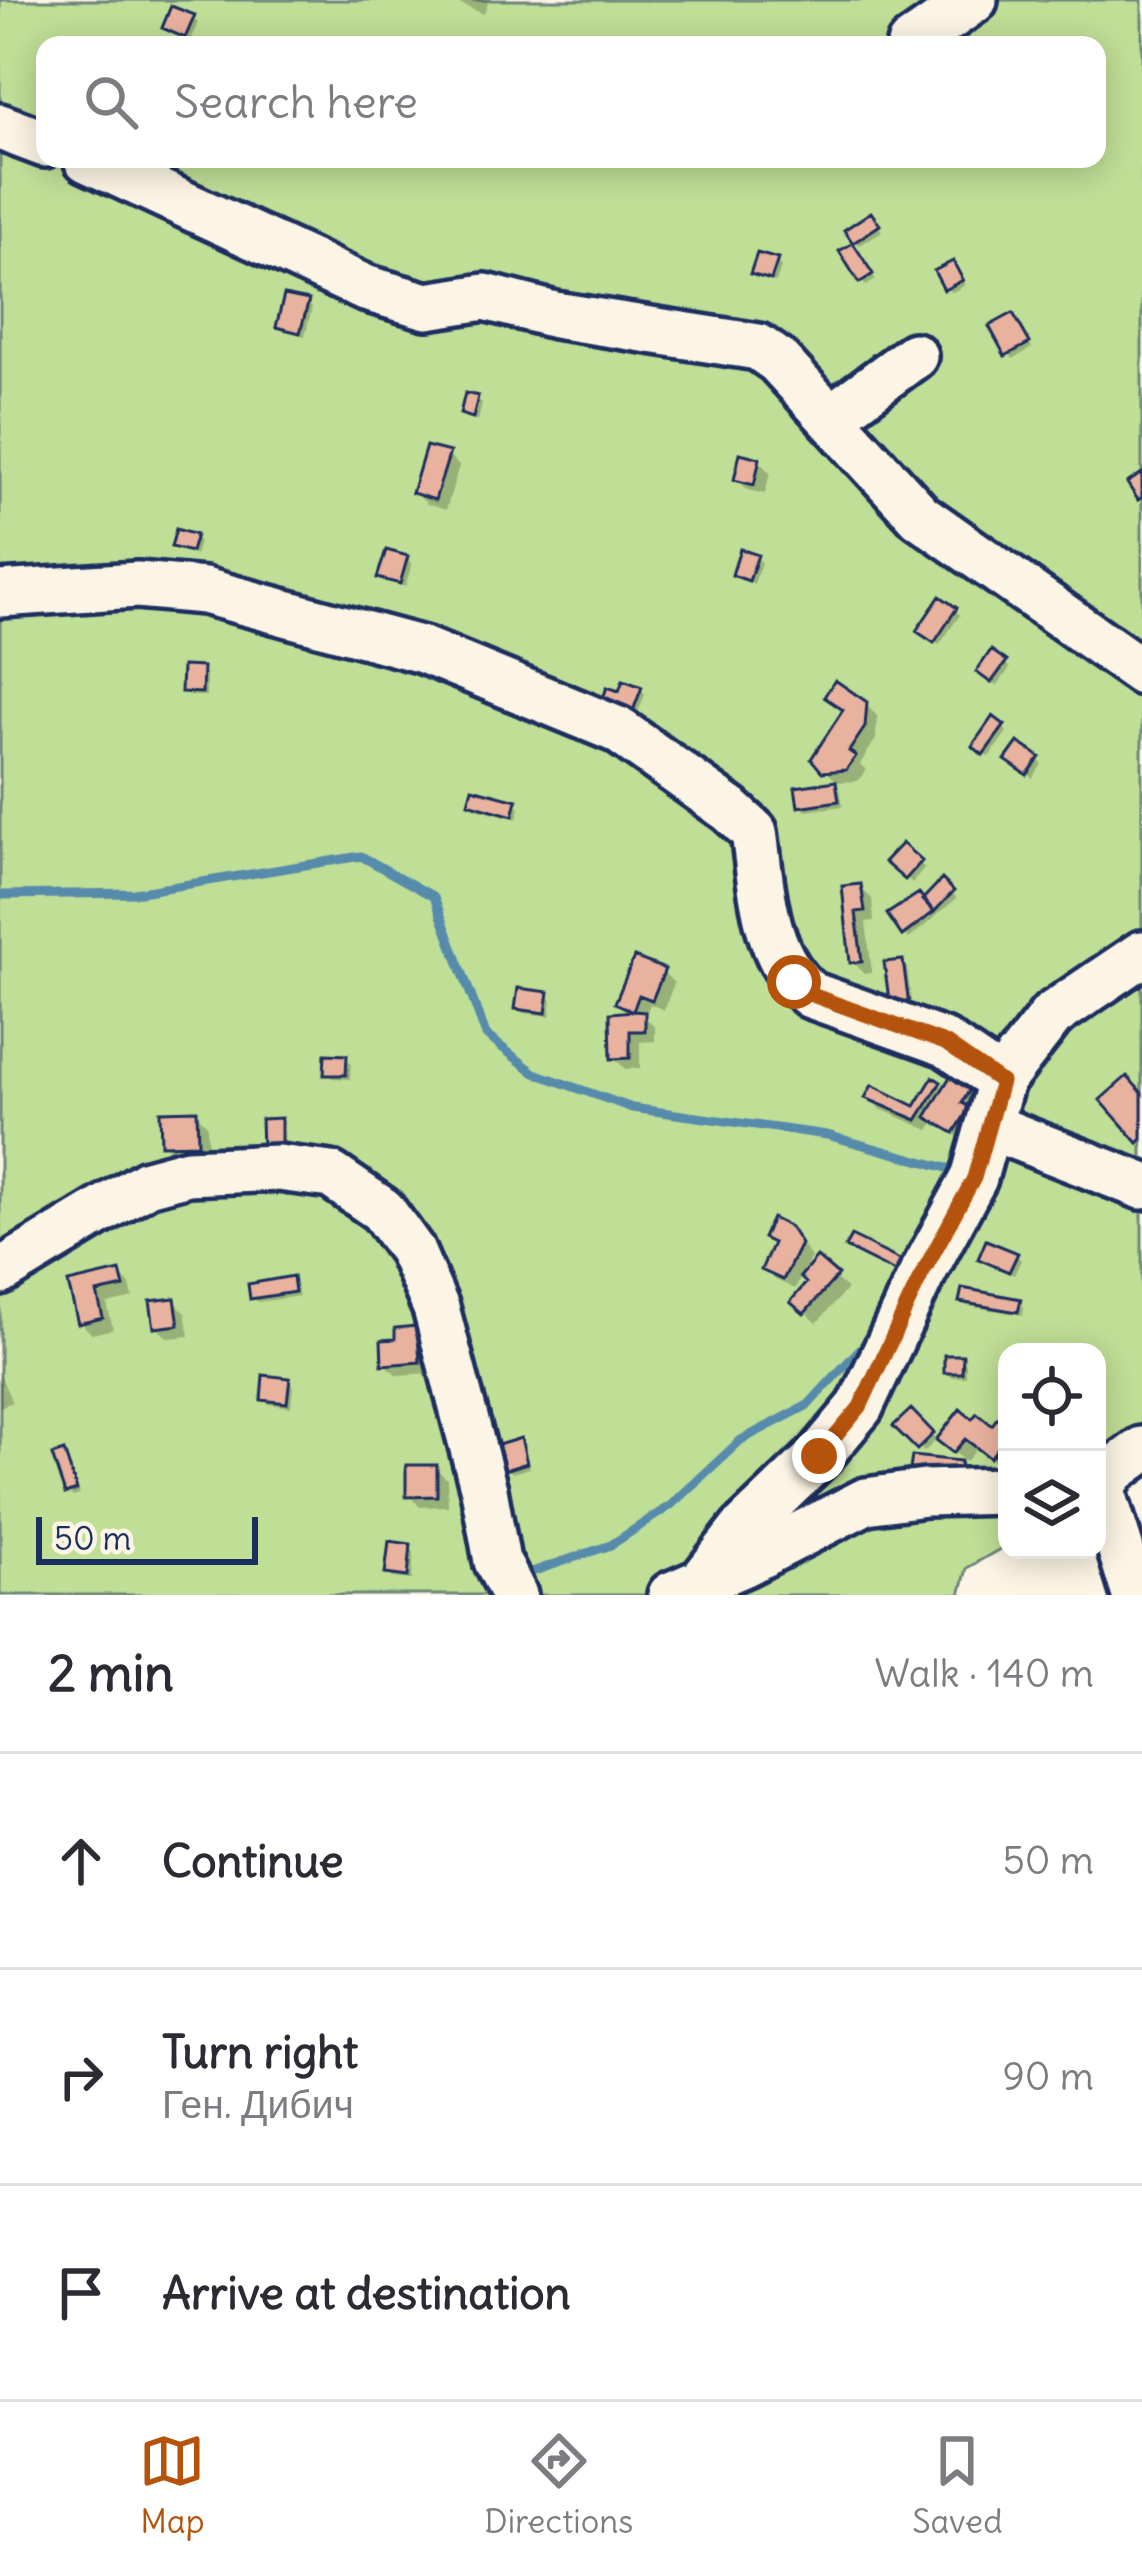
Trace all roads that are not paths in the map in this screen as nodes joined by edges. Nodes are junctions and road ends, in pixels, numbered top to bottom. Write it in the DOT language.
graph roads {
  1 [pos="974,0"];
  2 [pos="923,36"];
  3 [pos="0,128"];
  4 [pos="36,141"];
  5 [pos="106,168"];
  6 [pos="914,356"];
  7 [pos="830,418"];
  8 [pos="0,594"];
  9 [pos="1142,672"];
  10 [pos="1142,953"];
  11 [pos="1001,1082"];
  12 [pos="991,1127"];
  13 [pos="1142,1186"];
  14 [pos="0,1272"];
  15 [pos="1142,1450"];
  16 [pos="1106,1481"];
  17 [pos="998,1491"];
  18 [pos="1106,1508"];
  19 [pos="687,1587"];
  20 [pos="514,1595"];
  21 [pos="1135,1595"];
  1 -- 2 [label="street"];
  3 -- 4 [label="street"];
  5 -- 7 [label="street"];
  6 -- 7 [label="street"];
  7 -- 9 [label="street"];
  8 -- 11 [label="street"];
  10 -- 11 [label="street"];
  11 -- 12 [label="street"];
  12 -- 13 [label="street"];
  12 -- 19 [label="street"];
  14 -- 20 [label="street"];
  15 -- 16 [label="street"];
  17 -- 19 [label="street"];
  18 -- 21 [label="street"];
}
